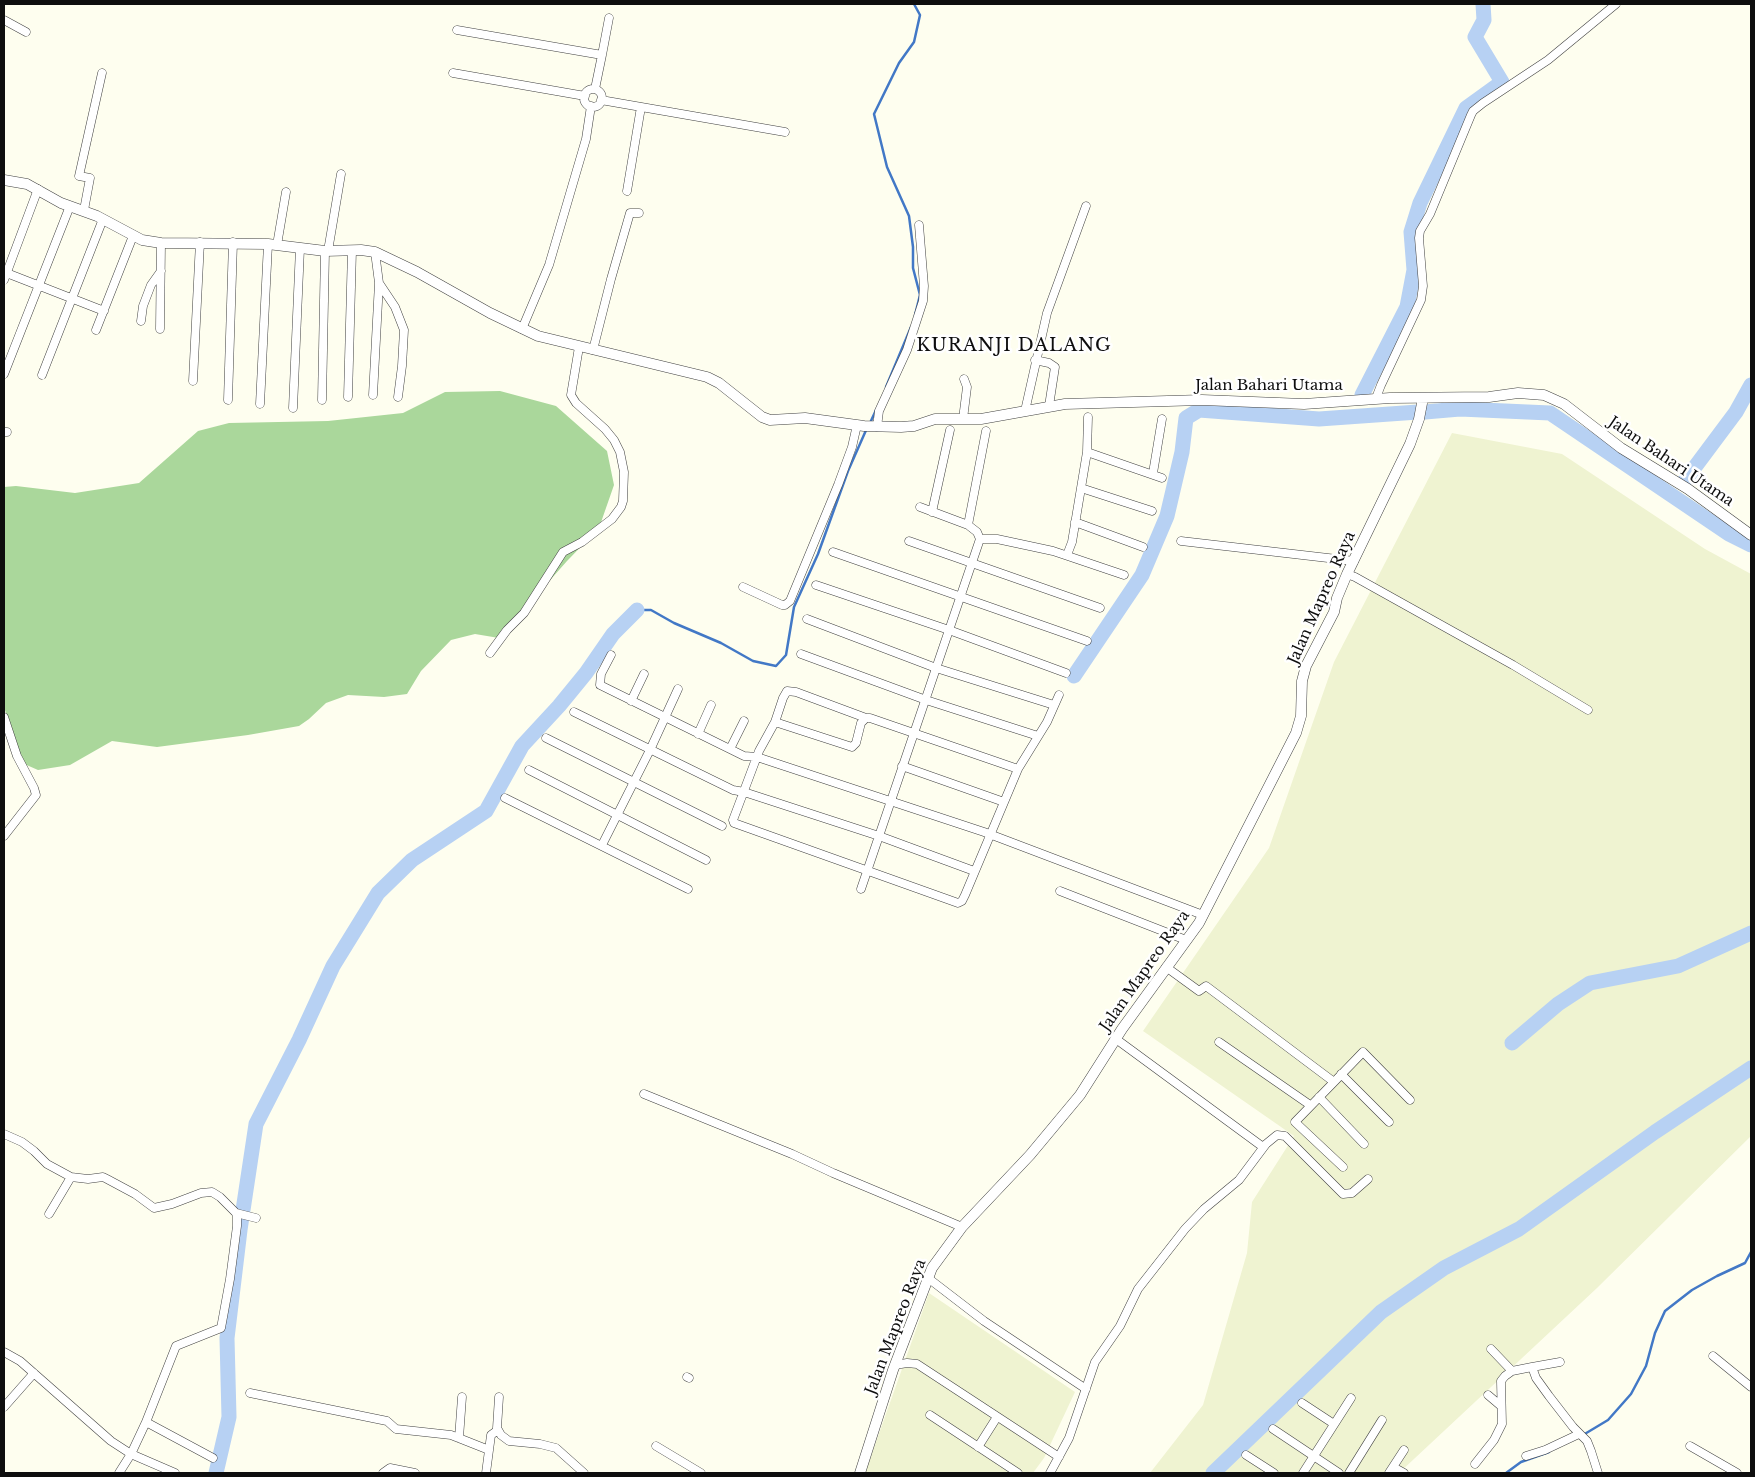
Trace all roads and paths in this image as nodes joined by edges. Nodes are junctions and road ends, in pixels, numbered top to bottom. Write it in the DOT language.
graph roads {
  1 [pos="1616,4"];
  2 [pos="610,18"];
  3 [pos="4,20"];
  4 [pos="457,30"];
  5 [pos="26,32"];
  6 [pos="602,55"];
  7 [pos="102,73"];
  8 [pos="453,73"];
  9 [pos="595,89"];
  10 [pos="585,96"];
  11 [pos="602,100"];
  12 [pos="591,106"];
  13 [pos="641,106"];
  14 [pos="785,132"];
  15 [pos="341,174"];
  16 [pos="4,180"];
  17 [pos="38,189"];
  18 [pos="628,191"];
  19 [pos="286,192"];
  20 [pos="70,206"];
  21 [pos="1086,206"];
  22 [pos="84,210"];
  23 [pos="639,213"];
  24 [pos="104,219"];
  25 [pos="919,225"];
  26 [pos="133,236"];
  27 [pos="200,242"];
  28 [pos="234,242"];
  29 [pos="161,243"];
  30 [pos="272,244"];
  31 [pos="300,248"];
  32 [pos="352,250"];
  33 [pos="326,251"];
  34 [pos="375,252"];
  35 [pos="162,271"];
  36 [pos="5,275"];
  37 [pos="379,283"];
  38 [pos="39,285"];
  39 [pos="73,298"];
  40 [pos="104,311"];
  41 [pos="141,321"];
  42 [pos="160,329"];
  43 [pos="522,329"];
  44 [pos="96,330"];
  45 [pos="579,346"];
  46 [pos="593,350"];
  47 [pos="1035,360"];
  48 [pos="4,374"];
  49 [pos="42,375"];
  50 [pos="964,379"];
  51 [pos="193,381"];
  52 [pos="373,395"];
  53 [pos="348,397"];
  54 [pos="398,397"];
  55 [pos="1376,398"];
  56 [pos="1423,398"];
  57 [pos="228,400"];
  58 [pos="322,400"];
  59 [pos="260,404"];
  60 [pos="1049,406"];
  61 [pos="293,408"];
  62 [pos="1025,412"];
  63 [pos="1088,417"];
  64 [pos="963,419"];
  65 [pos="1162,419"];
  66 [pos="868,426"];
  67 [pos="950,430"];
  68 [pos="986,431"];
  69 [pos="1087,452"];
  70 [pos="1153,473"];
  71 [pos="1162,478"];
  72 [pos="1081,488"];
  73 [pos="920,507"];
  74 [pos="1152,511"];
  75 [pos="932,512"];
  76 [pos="1076,522"];
  77 [pos="968,525"];
  78 [pos="1751,535"];
  79 [pos="980,539"];
  80 [pos="909,541"];
  81 [pos="1182,541"];
  82 [pos="1143,547"];
  83 [pos="833,552"];
  84 [pos="1067,555"];
  85 [pos="1354,561"];
  86 [pos="972,562"];
  87 [pos="1348,574"];
  88 [pos="1124,575"];
  89 [pos="816,585"];
  90 [pos="743,587"];
  91 [pos="960,598"];
  92 [pos="1100,608"];
  93 [pos="807,619"];
  94 [pos="949,630"];
  95 [pos="1087,640"];
  96 [pos="490,653"];
  97 [pos="801,654"];
  98 [pos="611,655"];
  99 [pos="936,668"];
  100 [pos="1066,673"];
  101 [pos="644,674"];
  102 [pos="678,689"];
  103 [pos="1058,695"];
  104 [pos="926,700"];
  105 [pos="631,701"];
  106 [pos="711,705"];
  107 [pos="1054,705"];
  108 [pos="1588,710"];
  109 [pos="574,712"];
  110 [pos="4,717"];
  111 [pos="665,718"];
  112 [pos="866,718"];
  113 [pos="744,721"];
  114 [pos="775,722"];
  115 [pos="915,733"];
  116 [pos="698,734"];
  117 [pos="1038,736"];
  118 [pos="546,738"];
  119 [pos="730,749"];
  120 [pos="650,750"];
  121 [pos="756,757"];
  122 [pos="902,766"];
  123 [pos="1018,769"];
  124 [pos="530,770"];
  125 [pos="634,782"];
  126 [pos="744,792"];
  127 [pos="505,798"];
  128 [pos="891,802"];
  129 [pos="1004,802"];
  130 [pos="617,815"];
  131 [pos="722,826"];
  132 [pos="990,834"];
  133 [pos="4,836"];
  134 [pos="879,836"];
  135 [pos="602,845"];
  136 [pos="706,860"];
  137 [pos="868,870"];
  138 [pos="974,871"];
  139 [pos="688,889"];
  140 [pos="861,889"];
  141 [pos="1060,891"];
  142 [pos="1203,915"];
  143 [pos="1186,940"];
  144 [pos="1166,967"];
  145 [pos="1116,1039"];
  146 [pos="1218,1042"];
  147 [pos="1341,1074"];
  148 [pos="1334,1082"];
  149 [pos="644,1094"];
  150 [pos="1318,1097"];
  151 [pos="1410,1100"];
  152 [pos="1310,1105"];
  153 [pos="1389,1122"];
  154 [pos="4,1134"];
  155 [pos="1364,1144"];
  156 [pos="1263,1147"];
  157 [pos="1343,1167"];
  158 [pos="71,1177"];
  159 [pos="1368,1179"];
  160 [pos="49,1214"];
  161 [pos="238,1214"];
  162 [pos="256,1218"];
  163 [pos="962,1227"];
  164 [pos="928,1278"];
  165 [pos="1491,1349"];
  166 [pos="4,1352"];
  167 [pos="1713,1356"];
  168 [pos="1560,1362"];
  169 [pos="895,1365"];
  170 [pos="1533,1369"];
  171 [pos="1512,1371"];
  172 [pos="34,1373"];
  173 [pos="1751,1386"];
  174 [pos="1086,1389"];
  175 [pos="250,1393"];
  176 [pos="1488,1395"];
  177 [pos="462,1397"];
  178 [pos="499,1397"];
  179 [pos="1350,1398"];
  180 [pos="1302,1403"];
  181 [pos="1501,1406"];
  182 [pos="4,1407"];
  183 [pos="930,1415"];
  184 [pos="997,1417"];
  185 [pos="1382,1420"];
  186 [pos="146,1422"];
  187 [pos="1334,1424"];
  188 [pos="1273,1429"];
  189 [pos="498,1430"];
  190 [pos="1579,1434"];
  191 [pos="459,1438"];
  192 [pos="656,1446"];
  193 [pos="1690,1446"];
  194 [pos="978,1447"];
  195 [pos="489,1450"];
  196 [pos="1404,1450"];
  197 [pos="131,1454"];
  198 [pos="1246,1455"];
  199 [pos="1314,1456"];
  200 [pos="1526,1456"];
  201 [pos="1059,1457"];
  202 [pos="213,1458"];
  203 [pos="1475,1464"];
  204 [pos="1391,1470"];
  205 [pos="119,1473"];
  206 [pos="175,1473"];
  207 [pos="383,1473"];
  208 [pos="414,1473"];
  209 [pos="486,1473"];
  210 [pos="584,1473"];
  211 [pos="701,1473"];
  212 [pos="860,1473"];
  213 [pos="1018,1473"];
  214 [pos="1050,1473"];
  215 [pos="1274,1473"];
  216 [pos="1304,1473"];
  217 [pos="1339,1473"];
  218 [pos="1349,1473"];
  219 [pos="1404,1473"];
  220 [pos="1598,1473"];
  221 [pos="1737,1473"];
  1 -- 55 [label="street"];
  2 -- 6 [label="street"];
  3 -- 5 [label="street"];
  4 -- 6 [label="street"];
  6 -- 9 [label="street"];
  7 -- 22 [label="street"];
  8 -- 10 [label="street"];
  9 -- 10 [label="street"];
  9 -- 11 [label="street"];
  10 -- 12 [label="street"];
  11 -- 12 [label="street"];
  11 -- 13 [label="street"];
  12 -- 43 [label="street"];
  13 -- 14 [label="street"];
  13 -- 18 [label="street"];
  15 -- 33 [label="street"];
  16 -- 17 [label="street"];
  17 -- 20 [label="street"];
  17 -- 36 [label="street"];
  19 -- 30 [label="street"];
  20 -- 22 [label="street"];
  20 -- 38 [label="street"];
  21 -- 47 [label="street"];
  22 -- 24 [label="street"];
  23 -- 46 [label="street"];
  24 -- 26 [label="street"];
  24 -- 39 [label="street"];
  25 -- 66 [label="street"];
  26 -- 29 [label="street"];
  26 -- 40 [label="street"];
  27 -- 28 [label="street"];
  27 -- 29 [label="street"];
  27 -- 51 [label="street"];
  28 -- 30 [label="street"];
  28 -- 57 [label="street"];
  29 -- 35 [label="street"];
  30 -- 31 [label="street"];
  30 -- 59 [label="street"];
  31 -- 33 [label="street"];
  31 -- 61 [label="street"];
  32 -- 33 [label="street"];
  32 -- 34 [label="street"];
  32 -- 53 [label="street"];
  33 -- 58 [label="street"];
  34 -- 37 [label="street"];
  34 -- 43 [label="street, Jalan Bahari Utama"];
  35 -- 41 [label="street"];
  35 -- 42 [label="street"];
  36 -- 38 [label="street"];
  37 -- 52 [label="street"];
  37 -- 54 [label="street"];
  38 -- 39 [label="street"];
  38 -- 48 [label="street"];
  39 -- 40 [label="street"];
  39 -- 49 [label="street"];
  40 -- 44 [label="street"];
  43 -- 45 [label="street, Jalan Bahari Utama"];
  45 -- 46 [label="street, Jalan Bahari Utama"];
  45 -- 96 [label="street"];
  46 -- 66 [label="street, Jalan Bahari Utama"];
  47 -- 60 [label="street"];
  47 -- 62 [label="street"];
  50 -- 64 [label="street"];
  55 -- 56 [label="street, Jalan Bahari Utama"];
  55 -- 60 [label="street, Jalan Bahari Utama"];
  56 -- 78 [label="street, Jalan Bahari Utama"];
  56 -- 85 [label="street, Jalan Mapreo Raya"];
  60 -- 62 [label="street, Jalan Bahari Utama"];
  62 -- 64 [label="street, Jalan Bahari Utama"];
  63 -- 69 [label="street"];
  64 -- 66 [label="street, Jalan Bahari Utama"];
  65 -- 70 [label="street"];
  66 -- 90 [label="street"];
  67 -- 75 [label="street"];
  68 -- 77 [label="street"];
  69 -- 70 [label="street"];
  69 -- 72 [label="street"];
  70 -- 71 [label="street"];
  72 -- 74 [label="street"];
  72 -- 76 [label="street"];
  73 -- 75 [label="street"];
  75 -- 77 [label="street"];
  76 -- 82 [label="street"];
  76 -- 84 [label="street"];
  77 -- 79 [label="street"];
  79 -- 84 [label="street"];
  79 -- 86 [label="street"];
  80 -- 86 [label="street"];
  81 -- 85 [label="street"];
  83 -- 91 [label="street"];
  84 -- 88 [label="street"];
  85 -- 87 [label="street, Jalan Mapreo Raya"];
  86 -- 91 [label="street"];
  86 -- 92 [label="street"];
  87 -- 108 [label="street"];
  87 -- 142 [label="street, Jalan Mapreo Raya"];
  89 -- 94 [label="street"];
  91 -- 94 [label="street"];
  91 -- 95 [label="street"];
  93 -- 99 [label="street"];
  94 -- 99 [label="street"];
  94 -- 100 [label="street"];
  97 -- 104 [label="street"];
  98 -- 105 [label="street"];
  99 -- 104 [label="street"];
  99 -- 107 [label="street"];
  101 -- 105 [label="street"];
  102 -- 111 [label="street"];
  103 -- 107 [label="street"];
  104 -- 115 [label="street"];
  104 -- 117 [label="street"];
  105 -- 111 [label="street"];
  106 -- 116 [label="street"];
  107 -- 117 [label="street"];
  109 -- 120 [label="street"];
  110 -- 133 [label="street"];
  111 -- 116 [label="street"];
  111 -- 120 [label="street"];
  112 -- 114 [label="street"];
  112 -- 114 [label="street"];
  112 -- 115 [label="street"];
  113 -- 119 [label="street"];
  114 -- 121 [label="street"];
  115 -- 122 [label="street"];
  115 -- 123 [label="street"];
  116 -- 119 [label="street"];
  117 -- 123 [label="street"];
  118 -- 125 [label="street"];
  119 -- 121 [label="street"];
  120 -- 125 [label="street"];
  120 -- 126 [label="street"];
  121 -- 126 [label="street"];
  121 -- 128 [label="street"];
  122 -- 128 [label="street"];
  122 -- 129 [label="street"];
  123 -- 129 [label="street"];
  124 -- 130 [label="street"];
  125 -- 130 [label="street"];
  125 -- 131 [label="street"];
  126 -- 134 [label="street"];
  126 -- 137 [label="street"];
  127 -- 135 [label="street"];
  128 -- 132 [label="street"];
  128 -- 134 [label="street"];
  129 -- 132 [label="street"];
  130 -- 135 [label="street"];
  130 -- 136 [label="street"];
  132 -- 138 [label="street"];
  132 -- 142 [label="street"];
  134 -- 137 [label="street"];
  134 -- 138 [label="street"];
  135 -- 139 [label="street"];
  137 -- 138 [label="street"];
  137 -- 140 [label="street"];
  141 -- 143 [label="street"];
  142 -- 143 [label="street, Jalan Mapreo Raya"];
  143 -- 144 [label="street, Jalan Mapreo Raya"];
  144 -- 145 [label="street, Jalan Mapreo Raya"];
  144 -- 148 [label="street"];
  145 -- 156 [label="street"];
  145 -- 163 [label="street, Jalan Mapreo Raya"];
  146 -- 152 [label="street"];
  147 -- 148 [label="street"];
  147 -- 151 [label="street"];
  147 -- 153 [label="street"];
  148 -- 150 [label="street"];
  149 -- 163 [label="street"];
  150 -- 152 [label="street"];
  150 -- 155 [label="street"];
  152 -- 157 [label="street"];
  154 -- 158 [label="street"];
  156 -- 159 [label="street"];
  156 -- 174 [label="street"];
  158 -- 160 [label="street"];
  158 -- 161 [label="street"];
  161 -- 162 [label="street"];
  161 -- 186 [label="street"];
  163 -- 164 [label="street, Jalan Mapreo Raya"];
  164 -- 169 [label="street, Jalan Mapreo Raya"];
  164 -- 174 [label="street"];
  165 -- 171 [label="street"];
  166 -- 172 [label="street"];
  167 -- 173 [label="street"];
  168 -- 170 [label="street"];
  169 -- 184 [label="street"];
  169 -- 212 [label="street, Jalan Mapreo Raya"];
  170 -- 171 [label="street"];
  170 -- 190 [label="street"];
  171 -- 181 [label="street"];
  172 -- 182 [label="street"];
  172 -- 197 [label="street"];
  174 -- 201 [label="street"];
  175 -- 191 [label="street"];
  176 -- 181 [label="street"];
  177 -- 191 [label="street"];
  178 -- 189 [label="street"];
  179 -- 187 [label="street"];
  180 -- 187 [label="street"];
  181 -- 203 [label="street"];
  183 -- 194 [label="street"];
  184 -- 194 [label="street"];
  184 -- 201 [label="street"];
  185 -- 218 [label="street"];
  186 -- 197 [label="street"];
  186 -- 202 [label="street"];
  187 -- 199 [label="street"];
  188 -- 199 [label="street"];
  189 -- 195 [label="street"];
  189 -- 210 [label="street"];
  190 -- 200 [label="street"];
  190 -- 220 [label="street"];
  191 -- 195 [label="street"];
  192 -- 211 [label="street"];
  193 -- 221 [label="street"];
  194 -- 213 [label="street"];
  195 -- 209 [label="street"];
  196 -- 204 [label="street"];
  197 -- 205 [label="street"];
  197 -- 206 [label="street"];
  198 -- 215 [label="street"];
  199 -- 216 [label="street"];
  199 -- 217 [label="street"];
  201 -- 214 [label="street"];
  204 -- 219 [label="street"];
  207 -- 208 [label="street"];
}
